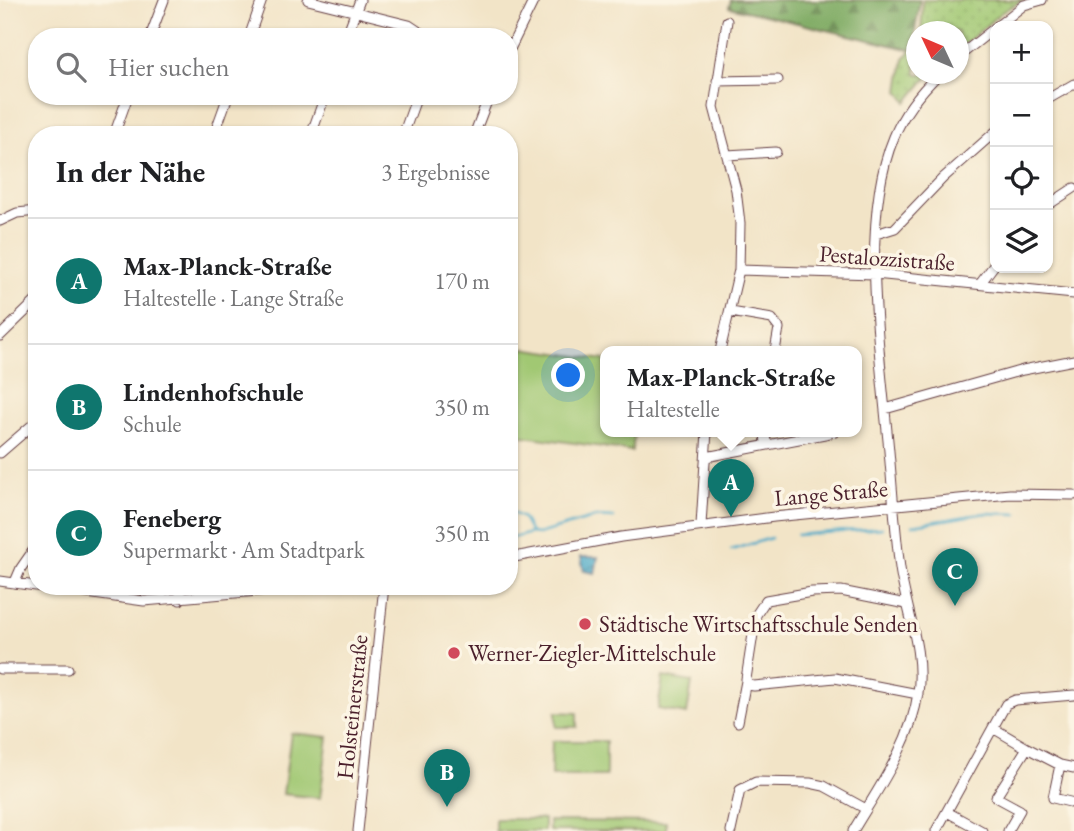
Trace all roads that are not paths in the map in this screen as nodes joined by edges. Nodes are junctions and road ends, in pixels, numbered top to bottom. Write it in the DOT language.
graph roads {
  1 [pos="164,0"];
  2 [pos="261,0"];
  3 [pos="308,0"];
  4 [pos="360,0"];
  5 [pos="534,0"];
  6 [pos="1042,0"];
  7 [pos="355,12"];
  8 [pos="727,22"];
  9 [pos="153,28"];
  10 [pos="252,28"];
  11 [pos="349,28"];
  12 [pos="414,28"];
  13 [pos="518,33"];
  14 [pos="969,48"];
  15 [pos="778,80"];
  16 [pos="717,81"];
  17 [pos="929,84"];
  18 [pos="1074,84"];
  19 [pos="1053,96"];
  20 [pos="125,105"];
  21 [pos="225,105"];
  22 [pos="322,105"];
  23 [pos="414,105"];
  24 [pos="486,105"];
  25 [pos="117,126"];
  26 [pos="217,126"];
  27 [pos="313,126"];
  28 [pos="406,126"];
  29 [pos="477,126"];
  30 [pos="990,136"];
  31 [pos="776,152"];
  32 [pos="727,155"];
  33 [pos="1074,188"];
  34 [pos="1053,202"];
  35 [pos="28,212"];
  36 [pos="0,221"];
  37 [pos="876,234"];
  38 [pos="739,270"];
  39 [pos="990,271"];
  40 [pos="875,274"];
  41 [pos="980,284"];
  42 [pos="1074,294"];
  43 [pos="28,309"];
  44 [pos="731,312"];
  45 [pos="0,336"];
  46 [pos="721,346"];
  47 [pos="776,346"];
  48 [pos="1074,360"];
  49 [pos="885,409"];
  50 [pos="28,429"];
  51 [pos="707,437"];
  52 [pos="765,437"];
  53 [pos="808,437"];
  54 [pos="766,445"];
  55 [pos="0,453"];
  56 [pos="706,457"];
  57 [pos="1074,495"];
  58 [pos="894,506"];
  59 [pos="701,526"];
  60 [pos="518,556"];
  61 [pos="28,558"];
  62 [pos="0,581"];
  63 [pos="15,582"];
  64 [pos="28,584"];
  65 [pos="91,595"];
  66 [pos="180,595"];
  67 [pos="228,595"];
  68 [pos="383,595"];
  69 [pos="180,600"];
  70 [pos="906,604"];
  71 [pos="0,669"];
  72 [pos="68,669"];
  73 [pos="746,680"];
  74 [pos="918,694"];
  75 [pos="1074,695"];
  76 [pos="738,722"];
  77 [pos="993,728"];
  78 [pos="1027,748"];
  79 [pos="1060,765"];
  80 [pos="1074,768"];
  81 [pos="1074,803"];
  82 [pos="866,809"];
  83 [pos="947,812"];
  84 [pos="358,831"];
  85 [pos="731,831"];
  86 [pos="853,831"];
  87 [pos="936,831"];
  88 [pos="982,831"];
  89 [pos="1008,831"];
  1 -- 9 [label="street"];
  2 -- 10 [label="street"];
  3 -- 7 [label="street"];
  4 -- 7 [label="street"];
  5 -- 13 [label="street"];
  6 -- 14 [label="street"];
  7 -- 11 [label="street"];
  7 -- 12 [label="street"];
  8 -- 16 [label="street"];
  15 -- 16 [label="street"];
  16 -- 32 [label="street"];
  17 -- 37 [label="street"];
  18 -- 19 [label="street"];
  20 -- 25 [label="street"];
  21 -- 26 [label="street"];
  22 -- 27 [label="street"];
  23 -- 28 [label="street"];
  24 -- 29 [label="street"];
  30 -- 37 [label="street"];
  31 -- 32 [label="street"];
  32 -- 38 [label="street"];
  33 -- 34 [label="street"];
  35 -- 36 [label="street"];
  37 -- 40 [label="street"];
  38 -- 40 [label="street, Pestalozzistraße"];
  38 -- 44 [label="street"];
  39 -- 41 [label="street"];
  40 -- 41 [label="street, Pestalozzistraße"];
  40 -- 49 [label="street"];
  41 -- 42 [label="street, Pestalozzistraße"];
  43 -- 45 [label="street"];
  44 -- 46 [label="street"];
  44 -- 47 [label="street"];
  48 -- 49 [label="street"];
  49 -- 58 [label="street"];
  50 -- 55 [label="street"];
  51 -- 56 [label="street"];
  52 -- 54 [label="street"];
  53 -- 54 [label="street"];
  54 -- 56 [label="street"];
  56 -- 59 [label="street"];
  57 -- 58 [label="street, Lange Straße"];
  58 -- 59 [label="street, Lange Straße"];
  58 -- 70 [label="street"];
  59 -- 60 [label="street, Lange Straße"];
  61 -- 63 [label="street"];
  62 -- 63 [label="street"];
  63 -- 64 [label="street"];
  65 -- 69 [label="street"];
  66 -- 69 [label="street"];
  67 -- 69 [label="street"];
  68 -- 84 [label="street, Holsteinerstraße"];
  70 -- 73 [label="street"];
  70 -- 74 [label="street"];
  71 -- 72 [label="street"];
  73 -- 74 [label="street"];
  73 -- 76 [label="street"];
  74 -- 82 [label="street"];
  75 -- 77 [label="street"];
  77 -- 78 [label="street"];
  77 -- 83 [label="street"];
  78 -- 79 [label="street"];
  78 -- 89 [label="street"];
  79 -- 80 [label="street"];
  79 -- 81 [label="street"];
  82 -- 85 [label="street"];
  82 -- 86 [label="street"];
  83 -- 87 [label="street"];
  83 -- 88 [label="street"];
}
